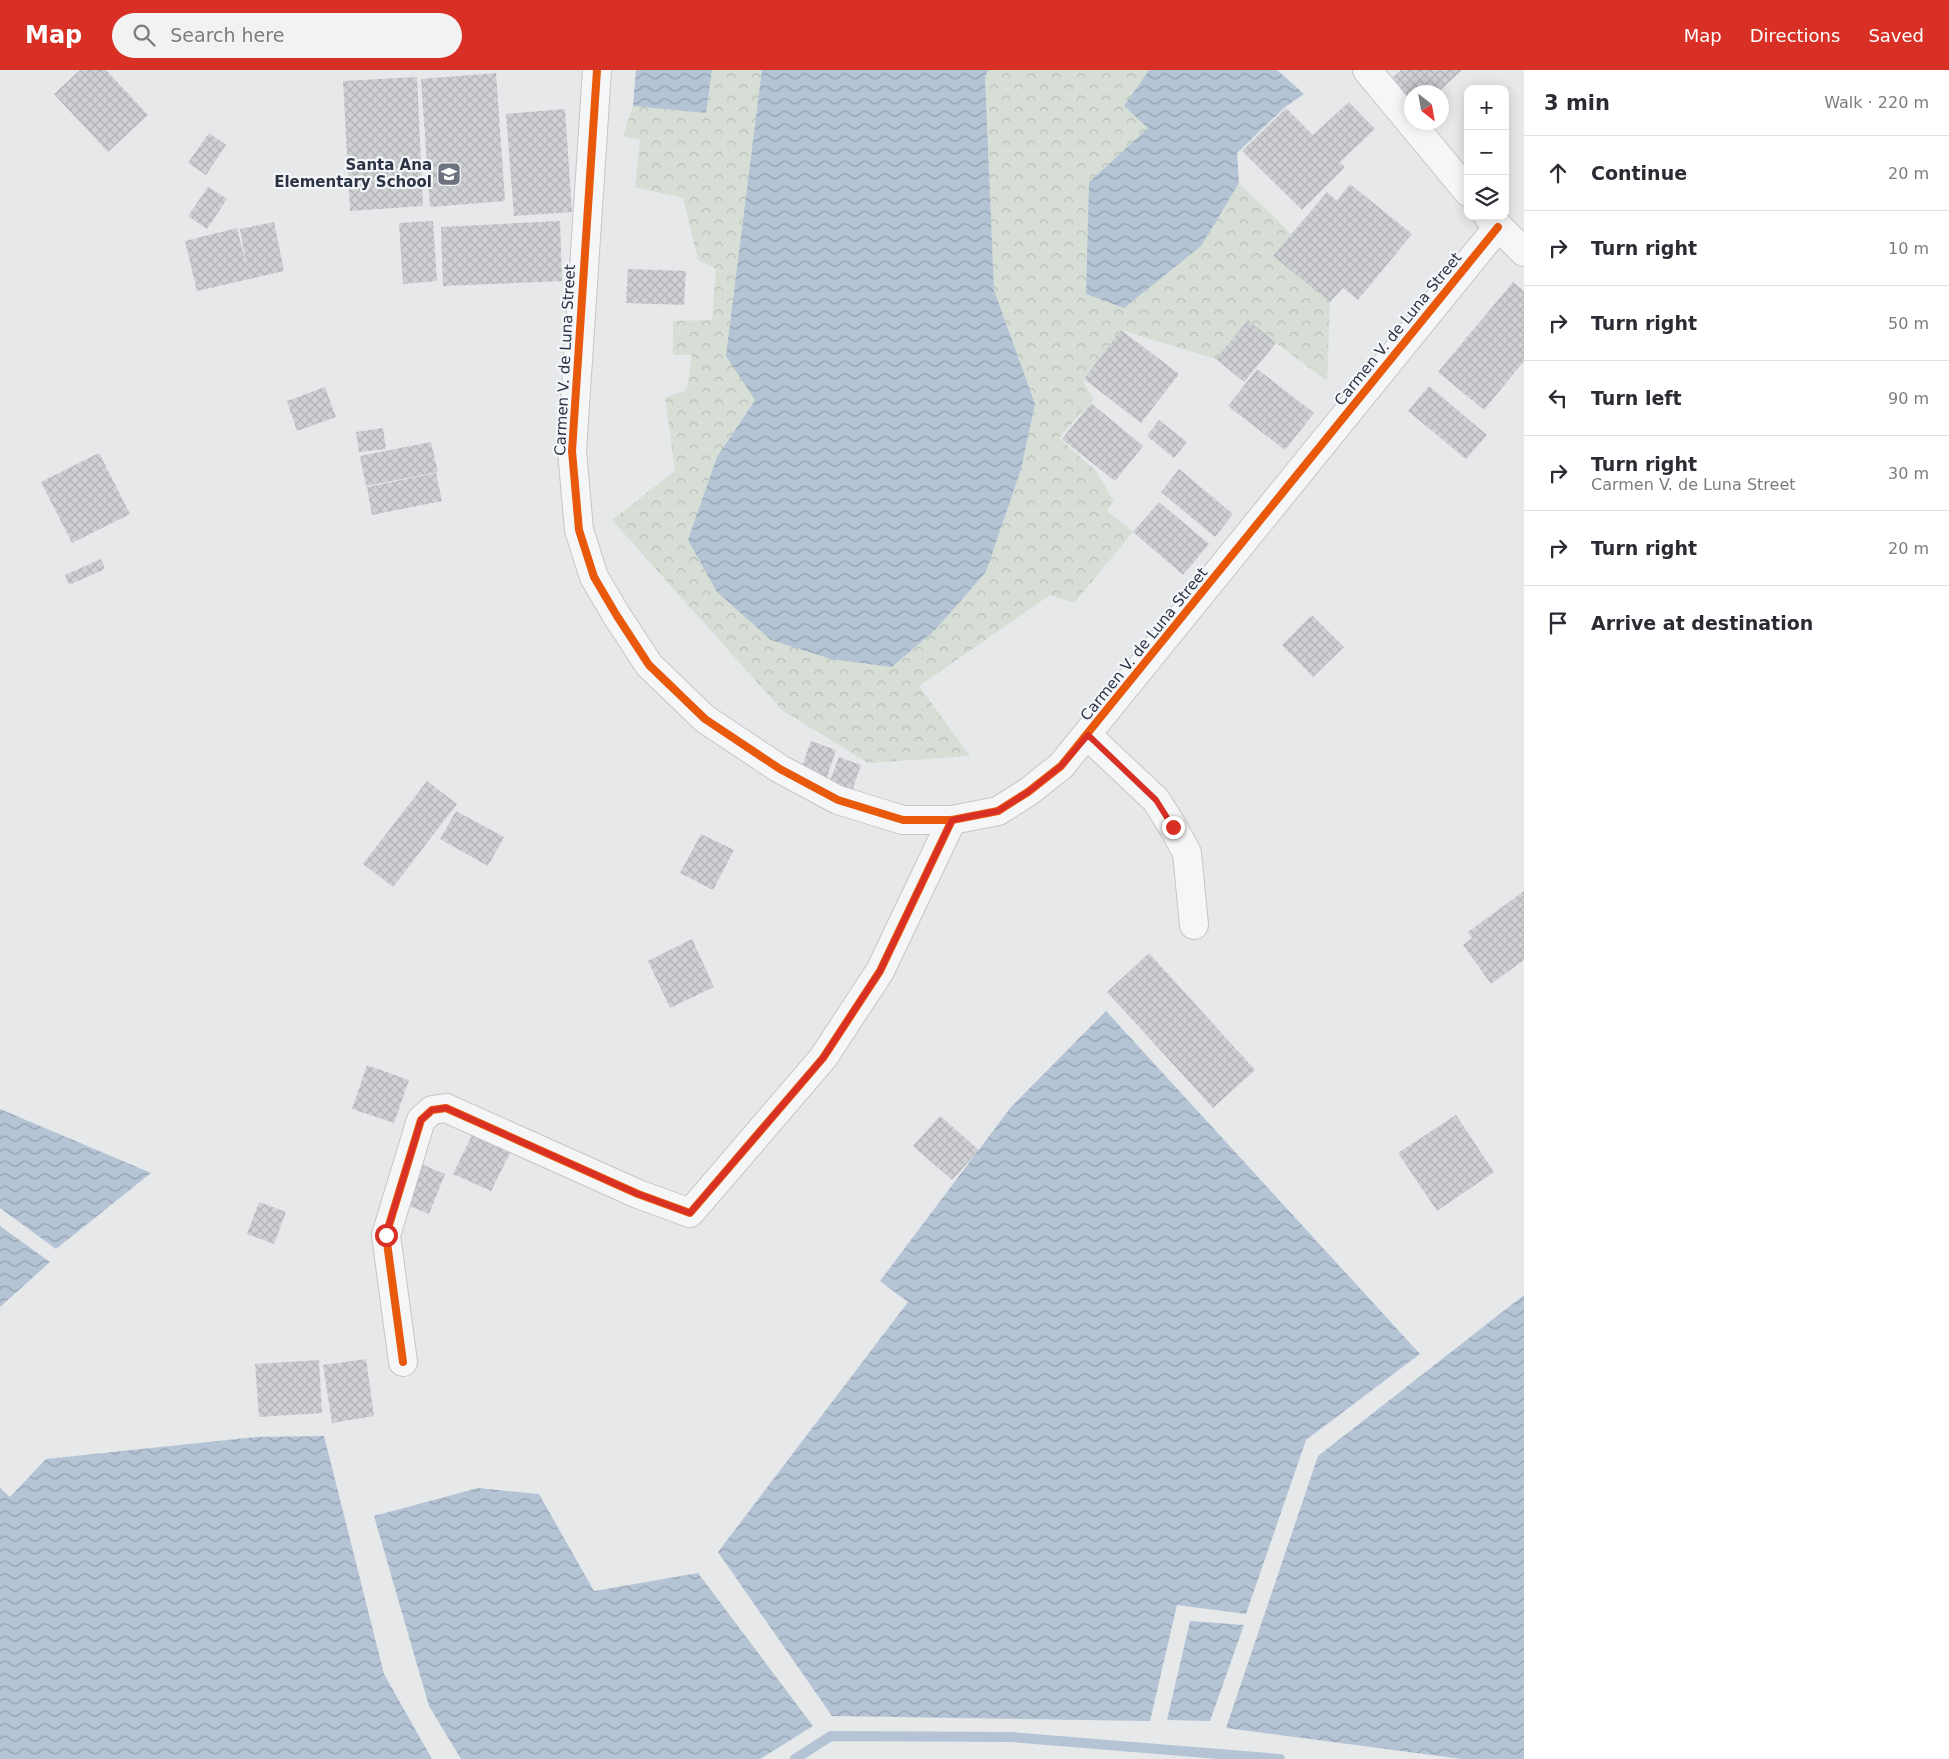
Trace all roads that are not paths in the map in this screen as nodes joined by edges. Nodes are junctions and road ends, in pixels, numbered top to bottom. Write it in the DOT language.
graph roads {
  1 [pos="597,70"];
  2 [pos="1367,70"];
  3 [pos="1464,187"];
  4 [pos="1493,222"];
  5 [pos="1524,252"];
  6 [pos="1088,735"];
  7 [pos="952,820"];
  8 [pos="1194,925"];
  9 [pos="403,1362"];
  1 -- 7 [label="street, Carmen V. de Luna Street"];
  2 -- 3 [label="street"];
  4 -- 5 [label="street"];
  4 -- 6 [label="street, Carmen V. de Luna Street"];
  6 -- 7 [label="street, Carmen V. de Luna Street"];
  6 -- 8 [label="street"];
  7 -- 9 [label="street"];
}
